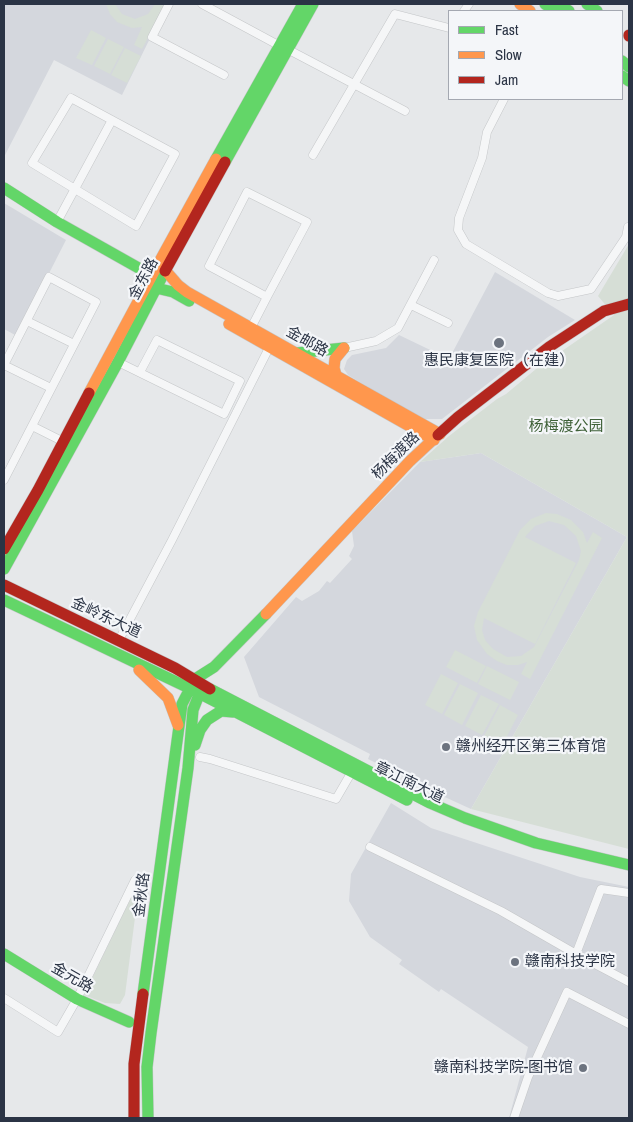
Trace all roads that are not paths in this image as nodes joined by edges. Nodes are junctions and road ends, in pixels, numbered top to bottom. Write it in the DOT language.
graph roads {
  1 [pos="169,4"];
  2 [pos="202,4"];
  3 [pos="303,4"];
  4 [pos="313,4"];
  5 [pos="448,28"];
  6 [pos="285,48"];
  7 [pos="224,75"];
  8 [pos="354,84"];
  9 [pos="503,100"];
  10 [pos="405,111"];
  11 [pos="112,120"];
  12 [pos="313,155"];
  13 [pos="4,188"];
  14 [pos="75,189"];
  15 [pos="57,222"];
  16 [pos="628,227"];
  17 [pos="434,260"];
  18 [pos="165,270"];
  19 [pos="152,275"];
  20 [pos="156,288"];
  21 [pos="267,297"];
  22 [pos="629,304"];
  23 [pos="411,305"];
  24 [pos="26,321"];
  25 [pos="448,324"];
  26 [pos="251,328"];
  27 [pos="74,344"];
  28 [pos="272,344"];
  29 [pos="344,348"];
  30 [pos="297,353"];
  31 [pos="118,362"];
  32 [pos="4,365"];
  33 [pos="140,372"];
  34 [pos="336,375"];
  35 [pos="51,388"];
  36 [pos="32,426"];
  37 [pos="437,437"];
  38 [pos="64,442"];
  39 [pos="4,480"];
  40 [pos="4,549"];
  41 [pos="6,566"];
  42 [pos="4,585"];
  43 [pos="22,594"];
  44 [pos="7,602"];
  45 [pos="120,640"];
  46 [pos="126,659"];
  47 [pos="197,686"];
  48 [pos="234,712"];
  49 [pos="179,726"];
  50 [pos="200,758"];
  51 [pos="188,768"];
  52 [pos="354,768"];
  53 [pos="496,834"];
  54 [pos="370,847"];
  55 [pos="629,864"];
  56 [pos="629,872"];
  57 [pos="135,880"];
  58 [pos="629,893"];
  59 [pos="4,954"];
  60 [pos="576,954"];
  61 [pos="629,982"];
  62 [pos="4,998"];
  63 [pos="77,999"];
  64 [pos="128,1022"];
  65 [pos="629,1024"];
  66 [pos="134,1118"];
  67 [pos="148,1118"];
  68 [pos="514,1118"];
  1 -- 7 [label="street"];
  2 -- 6 [label="street"];
  3 -- 6 [label="main road, 金东路"];
  4 -- 6 [label="main road, 金东路"];
  5 -- 8 [label="street"];
  6 -- 8 [label="street"];
  6 -- 18 [label="main road, 金东路"];
  6 -- 19 [label="main road, 金东路"];
  8 -- 10 [label="street"];
  8 -- 12 [label="street"];
  9 -- 16 [label="street"];
  11 -- 14 [label="street"];
  11 -- 14 [label="street"];
  11 -- 14 [label="street"];
  13 -- 15 [label="main road"];
  14 -- 15 [label="street"];
  15 -- 19 [label="main road"];
  17 -- 23 [label="street"];
  18 -- 20 [label="main road, 金东路"];
  18 -- 26 [label="main road, 金邮路"];
  19 -- 38 [label="main road, 金东路"];
  20 -- 28 [label="main road, 金邮路"];
  20 -- 31 [label="main road, 金东路"];
  21 -- 21 [label="street"];
  21 -- 26 [label="street"];
  22 -- 37 [label="main road, 杨梅渡路"];
  23 -- 25 [label="street"];
  23 -- 29 [label="street"];
  24 -- 27 [label="street"];
  24 -- 27 [label="street"];
  24 -- 32 [label="street"];
  26 -- 28 [label="main road, 金邮路"];
  27 -- 35 [label="street"];
  28 -- 30 [label="main road, 金邮路"];
  28 -- 37 [label="main road, 金邮路"];
  28 -- 45 [label="street"];
  29 -- 30 [label="main road"];
  29 -- 34 [label="main road"];
  30 -- 34 [label="main road, 金邮路"];
  31 -- 33 [label="street"];
  31 -- 41 [label="main road, 金东路"];
  32 -- 35 [label="street"];
  33 -- 33 [label="street"];
  34 -- 37 [label="main road, 金邮路"];
  35 -- 36 [label="street"];
  36 -- 38 [label="street"];
  36 -- 39 [label="street"];
  37 -- 47 [label="main road, 杨梅渡路"];
  38 -- 40 [label="main road, 金东路"];
  41 -- 43 [label="main road"];
  42 -- 43 [label="main road, 金岭东大道"];
  43 -- 45 [label="main road, 金岭东大道"];
  44 -- 46 [label="main road, 金岭东大道"];
  45 -- 47 [label="main road, 金岭东大道"];
  46 -- 47 [label="main road, 金岭东大道"];
  46 -- 49 [label="main road"];
  47 -- 48 [label="main road, 章江南大道"];
  47 -- 49 [label="main road, 金秋路"];
  47 -- 51 [label="main road, 金秋路"];
  47 -- 52 [label="main road, 章江南大道"];
  48 -- 51 [label="main road"];
  48 -- 52 [label="main road, 章江南大道"];
  49 -- 66 [label="main road, 金秋路"];
  50 -- 52 [label="street"];
  51 -- 67 [label="main road, 金秋路"];
  52 -- 53 [label="main road, 章江南大道"];
  53 -- 55 [label="main road, 章江南大道"];
  53 -- 56 [label="main road, 章江南大道"];
  54 -- 60 [label="street"];
  57 -- 63 [label="street"];
  58 -- 60 [label="street"];
  59 -- 63 [label="main road, 金元路"];
  60 -- 61 [label="street"];
  62 -- 63 [label="street"];
  63 -- 64 [label="main road, 金元路"];
  65 -- 68 [label="street"];
}
